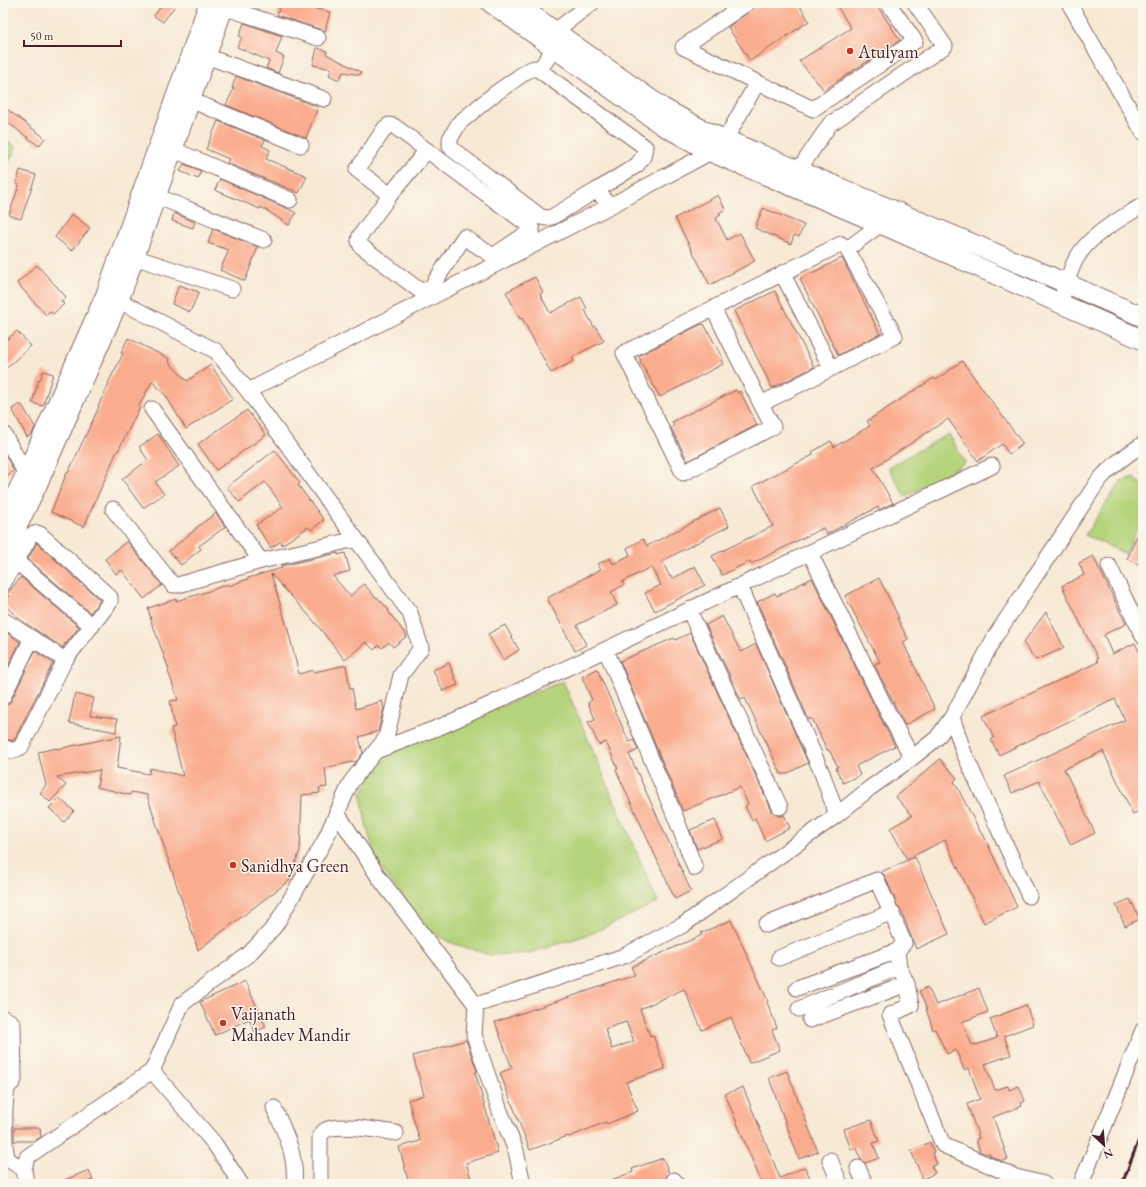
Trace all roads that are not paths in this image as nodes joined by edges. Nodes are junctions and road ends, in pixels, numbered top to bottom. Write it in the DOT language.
graph roads {
  1 [pos="491,3"];
  2 [pos="515,3"];
  3 [pos="592,3"];
  4 [pos="746,3"];
  5 [pos="888,3"];
  6 [pos="914,3"];
  7 [pos="1069,3"];
  8 [pos="219,4"];
  9 [pos="318,38"];
  10 [pos="555,39"];
  11 [pos="206,56"];
  12 [pos="539,70"];
  13 [pos="757,83"];
  14 [pos="324,99"];
  15 [pos="190,100"];
  16 [pos="1143,132"];
  17 [pos="725,140"];
  18 [pos="300,145"];
  19 [pos="172,149"];
  20 [pos="427,150"];
  21 [pos="710,152"];
  22 [pos="798,171"];
  23 [pos="597,190"];
  24 [pos="390,195"];
  25 [pos="156,196"];
  26 [pos="290,200"];
  27 [pos="1143,205"];
  28 [pos="610,206"];
  29 [pos="881,224"];
  30 [pos="264,240"];
  31 [pos="847,249"];
  32 [pos="134,257"];
  33 [pos="496,259"];
  34 [pos="444,269"];
  35 [pos="782,273"];
  36 [pos="462,281"];
  37 [pos="1067,284"];
  38 [pos="232,289"];
  39 [pos="113,297"];
  40 [pos="1060,303"];
  41 [pos="713,308"];
  42 [pos="1143,317"];
  43 [pos="1143,340"];
  44 [pos="831,368"];
  45 [pos="248,391"];
  46 [pos="761,404"];
  47 [pos="152,409"];
  48 [pos="3,433"];
  49 [pos="1143,444"];
  50 [pos="992,466"];
  51 [pos="26,474"];
  52 [pos="113,509"];
  53 [pos="3,521"];
  54 [pos="356,539"];
  55 [pos="810,553"];
  56 [pos="10,558"];
  57 [pos="260,561"];
  58 [pos="1109,566"];
  59 [pos="3,584"];
  60 [pos="740,586"];
  61 [pos="689,610"];
  62 [pos="3,620"];
  63 [pos="92,626"];
  64 [pos="1143,636"];
  65 [pos="32,638"];
  66 [pos="606,650"];
  67 [pos="65,660"];
  68 [pos="3,697"];
  69 [pos="952,717"];
  70 [pos="3,747"];
  71 [pos="375,751"];
  72 [pos="912,758"];
  73 [pos="780,807"];
  74 [pos="337,813"];
  75 [pos="837,815"];
  76 [pos="695,868"];
  77 [pos="1029,896"];
  78 [pos="892,912"];
  79 [pos="766,925"];
  80 [pos="897,951"];
  81 [pos="779,958"];
  82 [pos="899,967"];
  83 [pos="907,984"];
  84 [pos="797,988"];
  85 [pos="476,1005"];
  86 [pos="799,1009"];
  87 [pos="3,1018"];
  88 [pos="810,1020"];
  89 [pos="1143,1030"];
  90 [pos="152,1071"];
  91 [pos="274,1108"];
  92 [pos="396,1133"];
  93 [pos="830,1160"];
  94 [pos="858,1168"];
  95 [pos="25,1177"];
  96 [pos="241,1184"];
  97 [pos="294,1184"];
  98 [pos="320,1184"];
  99 [pos="523,1184"];
  100 [pos="840,1184"];
  101 [pos="865,1184"];
  102 [pos="1044,1184"];
  103 [pos="1081,1184"];
  1 -- 10 [label="street"];
  2 -- 10 [label="street"];
  3 -- 10 [label="street"];
  4 -- 13 [label="street"];
  5 -- 13 [label="street"];
  6 -- 22 [label="street"];
  7 -- 16 [label="street"];
  8 -- 9 [label="street"];
  8 -- 11 [label="street"];
  8 -- 39 [label="street"];
  10 -- 12 [label="street"];
  10 -- 17 [label="street"];
  10 -- 21 [label="street"];
  11 -- 14 [label="street"];
  11 -- 15 [label="street"];
  12 -- 23 [label="street"];
  12 -- 23 [label="street"];
  13 -- 17 [label="street"];
  15 -- 18 [label="street"];
  15 -- 19 [label="street"];
  17 -- 22 [label="street"];
  19 -- 25 [label="street"];
  19 -- 26 [label="street"];
  20 -- 24 [label="street"];
  20 -- 24 [label="street"];
  20 -- 33 [label="street"];
  21 -- 28 [label="street"];
  21 -- 29 [label="street"];
  22 -- 37 [label="street"];
  23 -- 28 [label="street"];
  24 -- 34 [label="street"];
  25 -- 30 [label="street"];
  25 -- 32 [label="street"];
  27 -- 37 [label="street"];
  28 -- 33 [label="street"];
  29 -- 31 [label="street"];
  29 -- 40 [label="street"];
  31 -- 35 [label="street"];
  31 -- 44 [label="street"];
  32 -- 38 [label="street"];
  32 -- 39 [label="street"];
  33 -- 34 [label="street"];
  33 -- 36 [label="street"];
  34 -- 36 [label="street"];
  35 -- 41 [label="street"];
  35 -- 44 [label="street"];
  36 -- 45 [label="street"];
  37 -- 40 [label="street"];
  37 -- 42 [label="street"];
  39 -- 45 [label="street"];
  39 -- 51 [label="street"];
  39 -- 56 [label="street"];
  40 -- 43 [label="street"];
  41 -- 46 [label="street"];
  41 -- 46 [label="street"];
  44 -- 46 [label="street"];
  45 -- 54 [label="street"];
  47 -- 57 [label="street"];
  48 -- 51 [label="street"];
  49 -- 69 [label="street"];
  50 -- 55 [label="street"];
  51 -- 53 [label="street"];
  52 -- 57 [label="street"];
  54 -- 57 [label="street"];
  54 -- 71 [label="street"];
  55 -- 60 [label="street"];
  55 -- 72 [label="street"];
  56 -- 59 [label="street"];
  56 -- 63 [label="street"];
  56 -- 63 [label="street"];
  58 -- 64 [label="street"];
  60 -- 61 [label="street"];
  60 -- 75 [label="street"];
  61 -- 66 [label="street"];
  61 -- 73 [label="street"];
  62 -- 65 [label="street"];
  63 -- 67 [label="street"];
  65 -- 67 [label="street"];
  65 -- 68 [label="street"];
  66 -- 71 [label="street"];
  66 -- 76 [label="street"];
  67 -- 70 [label="street"];
  69 -- 72 [label="street"];
  69 -- 77 [label="street"];
  71 -- 74 [label="street"];
  72 -- 75 [label="street"];
  74 -- 85 [label="street"];
  74 -- 90 [label="street"];
  75 -- 85 [label="street"];
  78 -- 79 [label="street"];
  78 -- 80 [label="street"];
  78 -- 81 [label="street"];
  80 -- 82 [label="street"];
  80 -- 84 [label="street"];
  82 -- 83 [label="street"];
  82 -- 86 [label="street"];
  83 -- 88 [label="street"];
  83 -- 102 [label="street"];
  85 -- 99 [label="street"];
  87 -- 95 [label="street"];
  89 -- 103 [label="street"];
  90 -- 95 [label="street"];
  90 -- 96 [label="street"];
  91 -- 97 [label="street"];
  92 -- 98 [label="street"];
  93 -- 100 [label="street"];
  94 -- 101 [label="street"];
}
